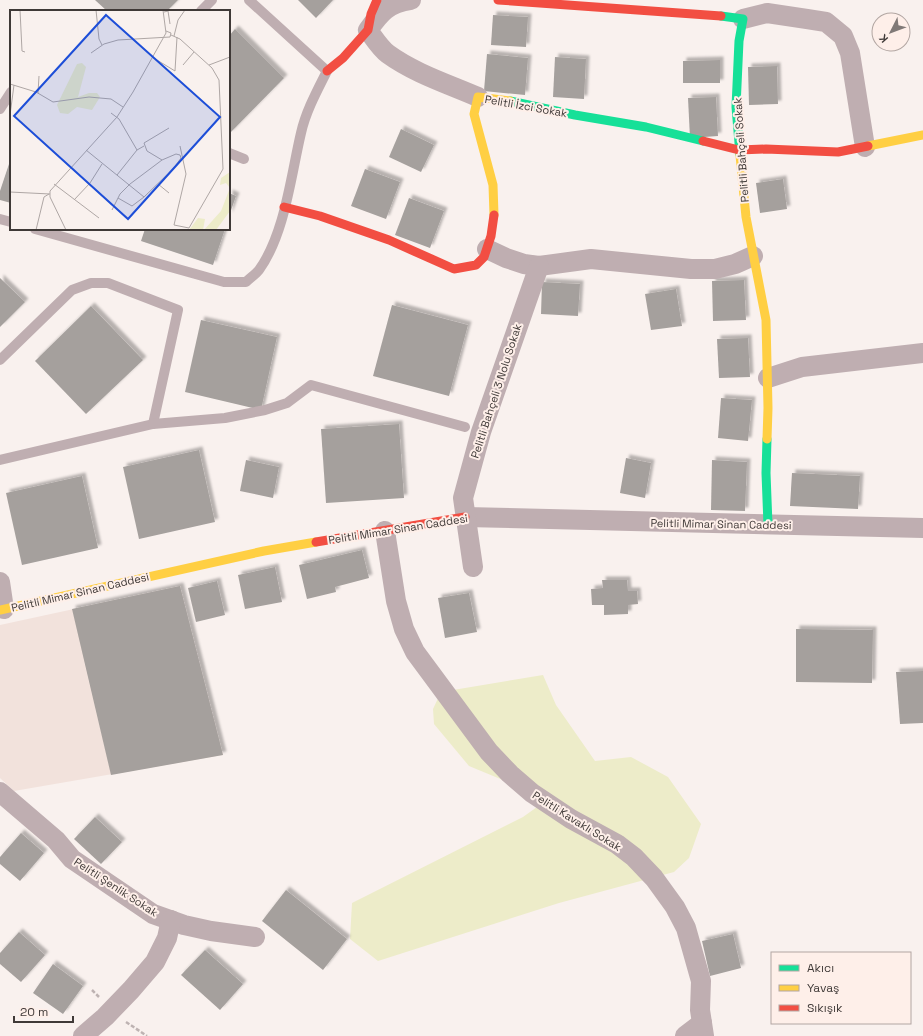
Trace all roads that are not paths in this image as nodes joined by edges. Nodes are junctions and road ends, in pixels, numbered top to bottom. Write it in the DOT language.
graph roads {
  1 [pos="212,0"];
  2 [pos="249,0"];
  3 [pos="377,0"];
  4 [pos="411,0"];
  5 [pos="498,0"];
  6 [pos="610,4"];
  7 [pos="202,10"];
  8 [pos="744,19"];
  9 [pos="368,30"];
  10 [pos="326,71"];
  11 [pos="10,94"];
  12 [pos="478,97"];
  13 [pos="0,109"];
  14 [pos="923,135"];
  15 [pos="865,147"];
  16 [pos="739,150"];
  17 [pos="230,153"];
  18 [pos="244,159"];
  19 [pos="284,207"];
  20 [pos="0,219"];
  21 [pos="10,222"];
  22 [pos="39,230"];
  23 [pos="487,248"];
  24 [pos="753,256"];
  25 [pos="539,266"];
  26 [pos="923,353"];
  27 [pos="0,360"];
  28 [pos="768,378"];
  29 [pos="153,424"];
  30 [pos="466,427"];
  31 [pos="0,460"];
  32 [pos="465,517"];
  33 [pos="768,525"];
  34 [pos="923,528"];
  35 [pos="385,531"];
  36 [pos="472,567"];
  37 [pos="0,582"];
  38 [pos="2,609"];
  39 [pos="0,792"];
  40 [pos="171,920"];
  41 [pos="255,937"];
  42 [pos="703,1030"];
  43 [pos="83,1036"];
  44 [pos="685,1036"];
  1 -- 7 [label="lane"];
  2 -- 10 [label="lane"];
  3 -- 9 [label="street"];
  4 -- 9 [label="street"];
  5 -- 6 [label="street"];
  6 -- 8 [label="street"];
  8 -- 15 [label="street"];
  8 -- 16 [label="street, Pelitli Bahçeli Sokak"];
  9 -- 10 [label="street"];
  9 -- 12 [label="street"];
  10 -- 19 [label="lane"];
  11 -- 13 [label="lane"];
  12 -- 16 [label="street, Pelitli İzci Sokak"];
  12 -- 23 [label="street, Pelitli İzci Sokak"];
  14 -- 15 [label="street, Pelitli İzci Sokak"];
  15 -- 16 [label="street, Pelitli İzci Sokak"];
  16 -- 24 [label="street, Pelitli Bahçeli Sokak"];
  17 -- 18 [label="lane"];
  19 -- 22 [label="lane"];
  19 -- 23 [label="street, Pelitli İzci Sokak"];
  20 -- 21 [label="lane"];
  23 -- 25 [label="street"];
  24 -- 25 [label="street"];
  24 -- 28 [label="street, Pelitli Bahçeli Sokak"];
  25 -- 32 [label="street, Pelitli Bahçeli 3 Nolu Sokak"];
  26 -- 28 [label="street"];
  27 -- 29 [label="lane"];
  28 -- 33 [label="street, Pelitli Bahçeli Sokak"];
  29 -- 30 [label="lane"];
  29 -- 31 [label="lane"];
  32 -- 33 [label="street, Pelitli Mimar Sinan Caddesi"];
  32 -- 35 [label="street, Pelitli Mimar Sinan Caddesi"];
  32 -- 36 [label="street, Pelitli Bahçeli 3 Nolu Sokak"];
  33 -- 34 [label="street, Pelitli Mimar Sinan Caddesi"];
  35 -- 38 [label="street, Pelitli Mimar Sinan Caddesi"];
  35 -- 42 [label="street, Pelitli Kavaklı Sokak"];
  37 -- 38 [label="street"];
  39 -- 40 [label="street, Pelitli Şenlik Sokak"];
  40 -- 41 [label="street, Pelitli Şenlik Sokak"];
  40 -- 43 [label="street"];
  42 -- 44 [label="street"];
}
